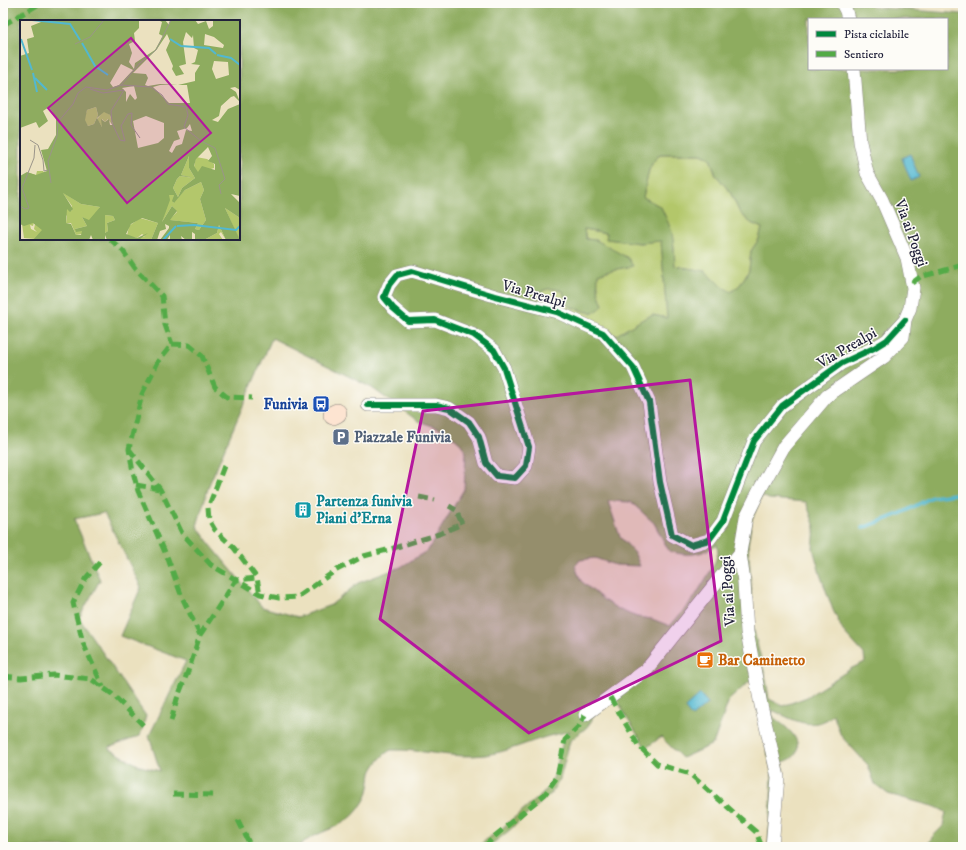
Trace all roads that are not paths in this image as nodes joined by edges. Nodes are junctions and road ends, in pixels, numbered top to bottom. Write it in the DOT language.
graph roads {
  1 [pos="842,3"];
  2 [pos="848,18"];
  3 [pos="854,70"];
  4 [pos="905,320"];
  5 [pos="368,405"];
  6 [pos="740,553"];
  7 [pos="585,715"];
  8 [pos="772,847"];
  1 -- 2 [label="street"];
  3 -- 4 [label="street, Via ai Poggi"];
  4 -- 5 [label="street, Via Prealpi"];
  4 -- 6 [label="street, Via ai Poggi"];
  6 -- 7 [label="street"];
  6 -- 8 [label="street, Via ai Poggi"];
}
